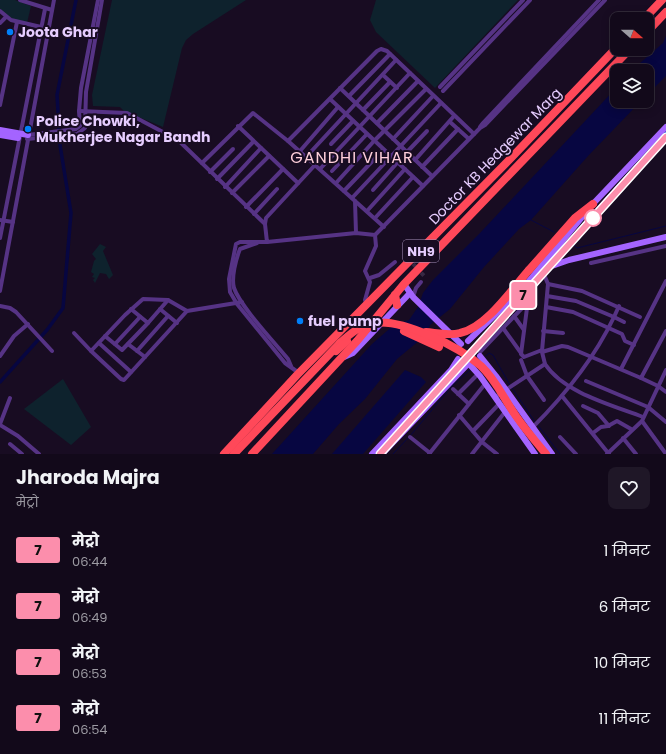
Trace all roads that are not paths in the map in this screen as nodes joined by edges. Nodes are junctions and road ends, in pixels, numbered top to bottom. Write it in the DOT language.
graph roads {
  1 [pos="20,0"];
  2 [pos="54,0"];
  3 [pos="98,0"];
  4 [pos="102,0"];
  5 [pos="524,0"];
  6 [pos="530,0"];
  7 [pos="599,0"];
  8 [pos="605,0"];
  9 [pos="662,0"];
  10 [pos="45,9"];
  11 [pos="52,10"];
  12 [pos="0,11"];
  13 [pos="651,12"];
  14 [pos="666,12"];
  15 [pos="6,17"];
  16 [pos="17,22"];
  17 [pos="0,23"];
  18 [pos="654,25"];
  19 [pos="41,27"];
  20 [pos="390,54"];
  21 [pos="610,54"];
  22 [pos="623,56"];
  23 [pos="396,60"];
  24 [pos="410,74"];
  25 [pos="383,75"];
  26 [pos="418,81"];
  27 [pos="390,82"];
  28 [pos="2,83"];
  29 [pos="440,87"];
  30 [pos="340,88"];
  31 [pos="396,88"];
  32 [pos="426,89"];
  33 [pos="443,91"];
  34 [pos="349,96"];
  35 [pos="433,96"];
  36 [pos="330,99"];
  37 [pos="0,103"];
  38 [pos="355,103"];
  39 [pos="441,103"];
  40 [pos="338,107"];
  41 [pos="363,110"];
  42 [pos="79,111"];
  43 [pos="84,111"];
  44 [pos="345,113"];
  45 [pos="454,116"];
  46 [pos="370,117"];
  47 [pos="353,121"];
  48 [pos="450,122"];
  49 [pos="377,123"];
  50 [pos="238,126"];
  51 [pos="360,127"];
  52 [pos="666,127"];
  53 [pos="480,128"];
  54 [pos="458,129"];
  55 [pos="0,130"];
  56 [pos="75,131"];
  57 [pos="384,131"];
  58 [pos="427,131"];
  59 [pos="367,134"];
  60 [pos="474,134"];
  61 [pos="0,135"];
  62 [pos="48,135"];
  63 [pos="20,136"];
  64 [pos="666,136"];
  65 [pos="28,137"];
  66 [pos="393,139"];
  67 [pos="469,139"];
  68 [pos="288,141"];
  69 [pos="374,141"];
  70 [pos="253,142"];
  71 [pos="332,144"];
  72 [pos="401,146"];
  73 [pos="233,148"];
  74 [pos="261,148"];
  75 [pos="383,150"];
  76 [pos="300,151"];
  77 [pos="407,152"];
  78 [pos="269,156"];
  79 [pos="391,156"];
  80 [pos="306,157"];
  81 [pos="415,160"];
  82 [pos="202,163"];
  83 [pos="397,163"];
  84 [pos="315,165"];
  85 [pos="422,167"];
  86 [pos="282,169"];
  87 [pos="320,169"];
  88 [pos="405,169"];
  89 [pos="332,171"];
  90 [pos="210,172"];
  91 [pos="413,176"];
  92 [pos="432,176"];
  93 [pos="217,179"];
  94 [pos="298,183"];
  95 [pos="336,183"];
  96 [pos="423,186"];
  97 [pos="225,187"];
  98 [pos="277,189"];
  99 [pos="373,190"];
  100 [pos="344,191"];
  101 [pos="232,194"];
  102 [pos="354,199"];
  103 [pos="593,204"];
  104 [pos="246,207"];
  105 [pos="367,211"];
  106 [pos="254,214"];
  107 [pos="374,218"];
  108 [pos="2,220"];
  109 [pos="12,222"];
  110 [pos="265,224"];
  111 [pos="384,227"];
  112 [pos="356,233"];
  113 [pos="375,235"];
  114 [pos="666,237"];
  115 [pos="0,238"];
  116 [pos="563,238"];
  117 [pos="267,242"];
  118 [pos="566,245"];
  119 [pos="666,246"];
  120 [pos="569,260"];
  121 [pos="395,262"];
  122 [pos="591,263"];
  123 [pos="546,270"];
  124 [pos="370,278"];
  125 [pos="666,281"];
  126 [pos="421,282"];
  127 [pos="404,284"];
  128 [pos="548,284"];
  129 [pos="0,292"];
  130 [pos="395,295"];
  131 [pos="411,295"];
  132 [pos="547,296"];
  133 [pos="168,300"];
  134 [pos="240,303"];
  135 [pos="397,305"];
  136 [pos="0,306"];
  137 [pos="367,306"];
  138 [pos="619,306"];
  139 [pos="546,307"];
  140 [pos="131,309"];
  141 [pos="160,309"];
  142 [pos="188,312"];
  143 [pos="168,316"];
  144 [pos="514,316"];
  145 [pos="140,317"];
  146 [pos="614,317"];
  147 [pos="640,317"];
  148 [pos="624,322"];
  149 [pos="148,323"];
  150 [pos="177,323"];
  151 [pos="28,325"];
  152 [pos="503,328"];
  153 [pos="609,328"];
  154 [pos="524,330"];
  155 [pos="543,331"];
  156 [pos="666,331"];
  157 [pos="421,332"];
  158 [pos="563,333"];
  159 [pos="74,334"];
  160 [pos="106,336"];
  161 [pos="336,336"];
  162 [pos="468,341"];
  163 [pos="99,343"];
  164 [pos="115,344"];
  165 [pos="128,344"];
  166 [pos="461,344"];
  167 [pos="634,345"];
  168 [pos="52,351"];
  169 [pos="91,351"];
  170 [pos="137,351"];
  171 [pos="542,351"];
  172 [pos="479,352"];
  173 [pos="521,353"];
  174 [pos="0,356"];
  175 [pos="145,357"];
  176 [pos="591,357"];
  177 [pos="458,359"];
  178 [pos="339,360"];
  179 [pos="521,360"];
  180 [pos="545,364"];
  181 [pos="468,365"];
  182 [pos="621,369"];
  183 [pos="666,370"];
  184 [pos="131,372"];
  185 [pos="299,373"];
  186 [pos="478,374"];
  187 [pos="526,376"];
  188 [pos="641,378"];
  189 [pos="321,380"];
  190 [pos="586,381"];
  191 [pos="485,384"];
  192 [pos="658,386"];
  193 [pos="569,387"];
  194 [pos="452,389"];
  195 [pos="507,389"];
  196 [pos="666,392"];
  197 [pos="458,394"];
  198 [pos="562,396"];
  199 [pos="495,397"];
  200 [pos="10,398"];
  201 [pos="544,400"];
  202 [pos="469,404"];
  203 [pos="499,404"];
  204 [pos="583,406"];
  205 [pos="6,407"];
  206 [pos="648,407"];
  207 [pos="505,412"];
  208 [pos="0,415"];
  209 [pos="459,415"];
  210 [pos="642,419"];
  211 [pos="666,422"];
  212 [pos="0,425"];
  213 [pos="535,425"];
  214 [pos="609,426"];
  215 [pos="631,429"];
  216 [pos="473,431"];
  217 [pos="592,434"];
  218 [pos="522,436"];
  219 [pos="560,437"];
  220 [pos="410,438"];
  221 [pos="623,438"];
  222 [pos="482,442"];
  223 [pos="10,444"];
  224 [pos="22,454"];
  225 [pos="39,454"];
  226 [pos="224,454"];
  227 [pos="234,454"];
  228 [pos="242,454"];
  229 [pos="252,454"];
  230 [pos="372,454"];
  231 [pos="382,454"];
  232 [pos="430,454"];
  233 [pos="472,454"];
  234 [pos="497,454"];
  235 [pos="534,454"];
  236 [pos="540,454"];
  237 [pos="546,454"];
  238 [pos="552,454"];
  239 [pos="576,454"];
  240 [pos="608,454"];
  241 [pos="636,454"];
  242 [pos="666,454"];
  1 -- 10 [label="street"];
  2 -- 11 [label="street"];
  3 -- 42 [label="street"];
  4 -- 43 [label="street"];
  5 -- 29 [label="street"];
  6 -- 33 [label="street"];
  7 -- 53 [label="street"];
  8 -- 53 [label="street"];
  9 -- 13 [label="highway"];
  10 -- 11 [label="street"];
  10 -- 19 [label="street"];
  11 -- 65 [label="street"];
  12 -- 15 [label="street"];
  14 -- 18 [label="highway"];
  15 -- 16 [label="street"];
  15 -- 17 [label="street"];
  16 -- 19 [label="street"];
  16 -- 28 [label="street"];
  19 -- 63 [label="street"];
  20 -- 23 [label="street"];
  20 -- 30 [label="street"];
  20 -- 34 [label="street"];
  21 -- 137 [label="highway, Doctor KB Hedgewar Marg / NH9"];
  22 -- 127 [label="highway, Doctor KB Hedgewar Marg / NH9"];
  23 -- 24 [label="street"];
  23 -- 25 [label="street"];
  24 -- 26 [label="street"];
  24 -- 31 [label="street"];
  25 -- 27 [label="street"];
  25 -- 38 [label="street"];
  26 -- 32 [label="street"];
  26 -- 49 [label="street"];
  27 -- 31 [label="street"];
  27 -- 41 [label="street"];
  28 -- 37 [label="street"];
  30 -- 34 [label="street"];
  30 -- 36 [label="street"];
  31 -- 46 [label="street"];
  32 -- 35 [label="street"];
  32 -- 57 [label="street"];
  34 -- 38 [label="street"];
  35 -- 39 [label="street"];
  35 -- 66 [label="street"];
  36 -- 40 [label="street"];
  36 -- 68 [label="street"];
  38 -- 41 [label="street"];
  38 -- 44 [label="street"];
  39 -- 45 [label="street"];
  39 -- 72 [label="street"];
  40 -- 44 [label="street"];
  40 -- 76 [label="street"];
  41 -- 46 [label="street"];
  42 -- 43 [label="street"];
  42 -- 56 [label="street"];
  43 -- 56 [label="street"];
  43 -- 82 [label="street"];
  44 -- 47 [label="street"];
  44 -- 80 [label="street"];
  45 -- 48 [label="street"];
  45 -- 60 [label="street"];
  46 -- 49 [label="street"];
  46 -- 51 [label="street"];
  47 -- 51 [label="street"];
  47 -- 71 [label="street"];
  48 -- 54 [label="street"];
  48 -- 81 [label="street"];
  49 -- 57 [label="street"];
  50 -- 68 [label="street"];
  50 -- 70 [label="street"];
  50 -- 82 [label="street"];
  51 -- 59 [label="street"];
  51 -- 87 [label="street"];
  52 -- 103 [label="main road"];
  53 -- 60 [label="street"];
  54 -- 67 [label="street"];
  54 -- 85 [label="street"];
  55 -- 63 [label="main road"];
  56 -- 62 [label="street"];
  56 -- 62 [label="street"];
  57 -- 66 [label="street"];
  57 -- 69 [label="street"];
  58 -- 77 [label="street"];
  59 -- 69 [label="street"];
  59 -- 89 [label="street"];
  60 -- 67 [label="street"];
  61 -- 63 [label="main road"];
  62 -- 65 [label="street"];
  63 -- 65 [label="main road"];
  63 -- 108 [label="street"];
  64 -- 118 [label="main road"];
  65 -- 109 [label="street"];
  66 -- 72 [label="street"];
  67 -- 92 [label="street"];
  68 -- 76 [label="street"];
  69 -- 75 [label="street"];
  69 -- 95 [label="street"];
  70 -- 74 [label="street"];
  70 -- 93 [label="street"];
  72 -- 77 [label="street"];
  72 -- 79 [label="street"];
  73 -- 90 [label="street"];
  74 -- 78 [label="street"];
  74 -- 97 [label="street"];
  75 -- 79 [label="street"];
  75 -- 100 [label="street"];
  76 -- 80 [label="street"];
  77 -- 81 [label="street"];
  78 -- 86 [label="street"];
  78 -- 101 [label="street"];
  79 -- 83 [label="street"];
  79 -- 102 [label="street"];
  80 -- 84 [label="street"];
  81 -- 85 [label="street"];
  82 -- 90 [label="street"];
  83 -- 88 [label="street"];
  83 -- 99 [label="street"];
  84 -- 87 [label="street"];
  84 -- 94 [label="street"];
  85 -- 92 [label="street"];
  86 -- 94 [label="street"];
  86 -- 104 [label="street"];
  87 -- 95 [label="street"];
  88 -- 91 [label="street"];
  88 -- 105 [label="street"];
  90 -- 93 [label="street"];
  91 -- 96 [label="street"];
  91 -- 107 [label="street"];
  92 -- 96 [label="street"];
  93 -- 97 [label="street"];
  94 -- 110 [label="street"];
  95 -- 100 [label="street"];
  96 -- 111 [label="street"];
  97 -- 101 [label="street"];
  98 -- 106 [label="street"];
  100 -- 102 [label="street"];
  101 -- 104 [label="street"];
  102 -- 105 [label="street"];
  102 -- 112 [label="street"];
  103 -- 116 [label="main road"];
  103 -- 157 [label="highway, bridge"];
  104 -- 106 [label="street"];
  105 -- 107 [label="street"];
  106 -- 110 [label="street"];
  107 -- 111 [label="street"];
  108 -- 109 [label="street"];
  108 -- 115 [label="street"];
  109 -- 129 [label="street"];
  110 -- 117 [label="street"];
  111 -- 113 [label="street"];
  112 -- 113 [label="street"];
  112 -- 117 [label="street"];
  113 -- 124 [label="street"];
  114 -- 120 [label="main road"];
  116 -- 118 [label="main road"];
  116 -- 162 [label="main road"];
  117 -- 134 [label="street"];
  118 -- 120 [label="main road"];
  118 -- 123 [label="main road"];
  119 -- 122 [label="street"];
  120 -- 123 [label="main road"];
  121 -- 124 [label="street"];
  123 -- 128 [label="street"];
  123 -- 172 [label="main road"];
  124 -- 137 [label="street"];
  125 -- 167 [label="street"];
  126 -- 131 [label="street"];
  127 -- 130 [label="highway, Doctor KB Hedgewar Marg / NH9"];
  127 -- 131 [label="main road"];
  128 -- 132 [label="street"];
  128 -- 138 [label="street"];
  130 -- 135 [label="highway"];
  130 -- 178 [label="highway, Doctor KB Hedgewar Marg / NH9"];
  131 -- 135 [label="main road"];
  131 -- 166 [label="main road"];
  132 -- 139 [label="street"];
  132 -- 146 [label="street"];
  133 -- 140 [label="street"];
  133 -- 141 [label="street"];
  133 -- 142 [label="street"];
  134 -- 142 [label="street"];
  134 -- 185 [label="street"];
  135 -- 178 [label="main road"];
  136 -- 151 [label="street"];
  137 -- 161 [label="highway, Doctor KB Hedgewar Marg / NH9"];
  138 -- 146 [label="street"];
  138 -- 147 [label="street"];
  139 -- 153 [label="street"];
  139 -- 155 [label="street"];
  140 -- 145 [label="street"];
  140 -- 160 [label="street"];
  141 -- 143 [label="street"];
  141 -- 149 [label="street"];
  142 -- 150 [label="street"];
  143 -- 150 [label="street"];
  143 -- 170 [label="street"];
  144 -- 152 [label="street"];
  144 -- 154 [label="street"];
  144 -- 154 [label="street"];
  145 -- 149 [label="street"];
  145 -- 164 [label="street"];
  146 -- 148 [label="street"];
  146 -- 153 [label="street"];
  149 -- 165 [label="street"];
  150 -- 175 [label="street"];
  151 -- 168 [label="street"];
  151 -- 174 [label="street"];
  152 -- 172 [label="street"];
  152 -- 173 [label="street"];
  153 -- 167 [label="street"];
  153 -- 176 [label="street"];
  154 -- 173 [label="street"];
  155 -- 158 [label="street"];
  155 -- 171 [label="street"];
  156 -- 188 [label="street"];
  157 -- 227 [label="highway, bridge"];
  157 -- 237 [label="highway, bridge"];
  159 -- 169 [label="street"];
  160 -- 163 [label="street"];
  160 -- 164 [label="street"];
  161 -- 185 [label="highway, Doctor KB Hedgewar Marg / NH9"];
  161 -- 189 [label="highway"];
  162 -- 166 [label="main road"];
  162 -- 172 [label="main road"];
  163 -- 169 [label="street"];
  163 -- 184 [label="street"];
  164 -- 165 [label="street"];
  165 -- 170 [label="street"];
  166 -- 177 [label="main road"];
  167 -- 182 [label="street"];
  169 -- 184 [label="street"];
  170 -- 175 [label="street"];
  171 -- 173 [label="street"];
  171 -- 176 [label="street"];
  171 -- 180 [label="street"];
  172 -- 181 [label="main road"];
  172 -- 195 [label="main road"];
  175 -- 184 [label="street"];
  176 -- 182 [label="street"];
  176 -- 193 [label="street"];
  177 -- 181 [label="main road"];
  177 -- 230 [label="main road"];
  178 -- 189 [label="highway, Doctor KB Hedgewar Marg / NH9"];
  179 -- 187 [label="street"];
  180 -- 187 [label="street"];
  180 -- 193 [label="street"];
  181 -- 186 [label="main road"];
  181 -- 231 [label="main road"];
  182 -- 188 [label="street"];
  183 -- 192 [label="street"];
  185 -- 226 [label="highway, Doctor KB Hedgewar Marg / NH9"];
  186 -- 191 [label="main road"];
  186 -- 197 [label="street"];
  187 -- 195 [label="street"];
  187 -- 201 [label="street"];
  188 -- 192 [label="street"];
  189 -- 229 [label="highway, Doctor KB Hedgewar Marg / NH9"];
  190 -- 206 [label="street"];
  191 -- 199 [label="main road"];
  191 -- 202 [label="street"];
  192 -- 196 [label="street"];
  192 -- 206 [label="street"];
  193 -- 198 [label="street"];
  193 -- 210 [label="street"];
  194 -- 197 [label="street"];
  195 -- 199 [label="street"];
  195 -- 213 [label="main road"];
  197 -- 202 [label="street"];
  198 -- 213 [label="street"];
  198 -- 217 [label="street"];
  199 -- 203 [label="main road"];
  200 -- 205 [label="street"];
  202 -- 209 [label="street"];
  203 -- 207 [label="main road"];
  203 -- 216 [label="street"];
  204 -- 214 [label="street"];
  205 -- 208 [label="street"];
  205 -- 212 [label="street"];
  206 -- 210 [label="street"];
  206 -- 211 [label="street"];
  207 -- 218 [label="main road"];
  207 -- 222 [label="street"];
  209 -- 216 [label="street"];
  209 -- 232 [label="street"];
  210 -- 215 [label="street"];
  210 -- 242 [label="street"];
  212 -- 225 [label="street"];
  213 -- 218 [label="street"];
  213 -- 238 [label="main road"];
  214 -- 215 [label="street"];
  214 -- 217 [label="street"];
  215 -- 221 [label="street"];
  216 -- 222 [label="street"];
  217 -- 240 [label="street"];
  218 -- 235 [label="main road"];
  219 -- 239 [label="street"];
  220 -- 232 [label="street"];
  221 -- 240 [label="street"];
  221 -- 241 [label="street"];
  222 -- 233 [label="street"];
  222 -- 234 [label="street"];
  223 -- 224 [label="street"];
  228 -- 236 [label="highway, bridge"];
}
